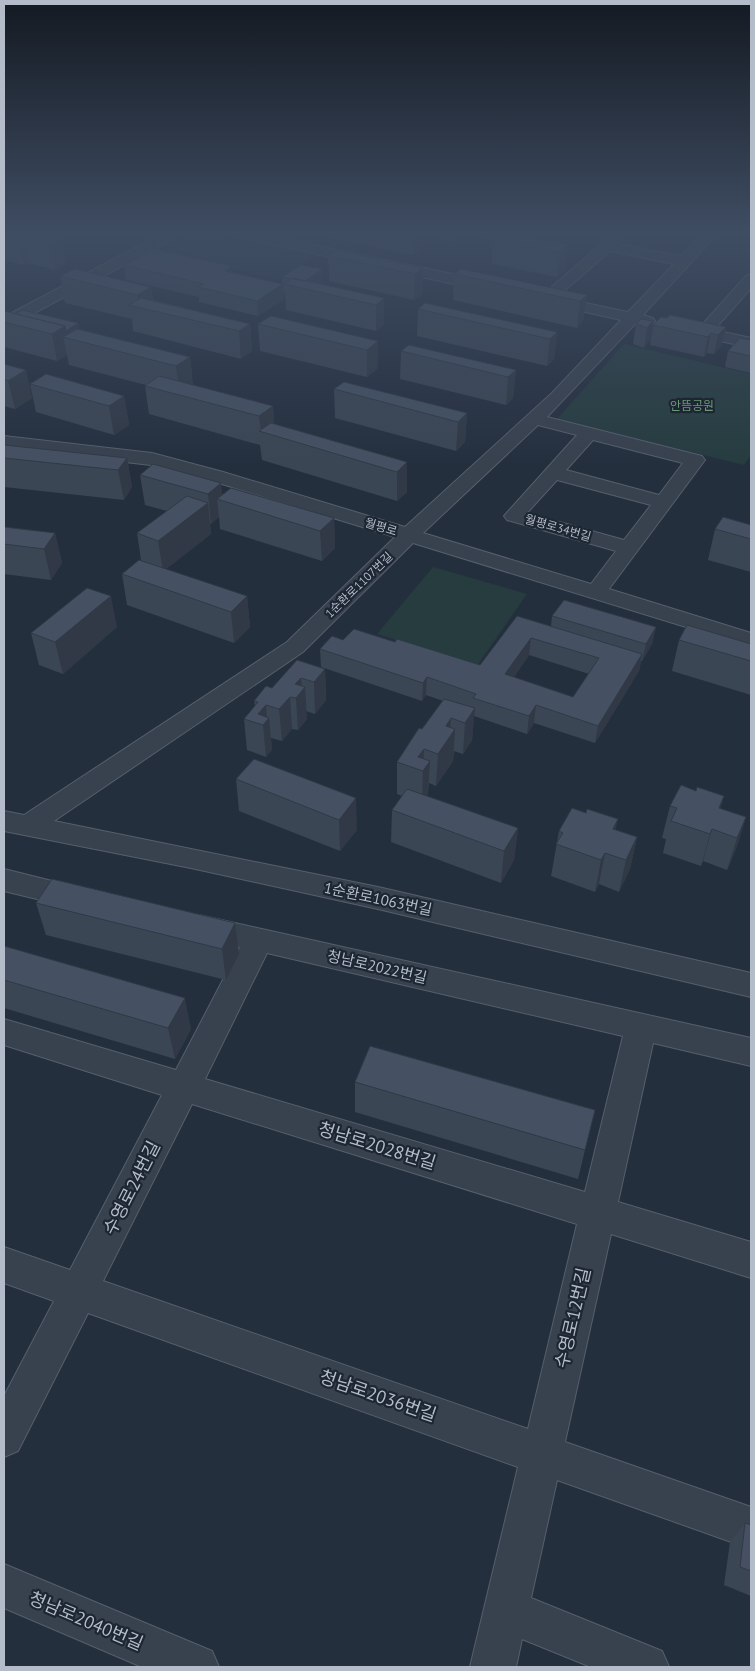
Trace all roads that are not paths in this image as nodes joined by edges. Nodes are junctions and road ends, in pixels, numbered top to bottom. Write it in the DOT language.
graph roads {
  1 [pos="30,309"];
  2 [pos="592,309"];
  3 [pos="642,309"];
  4 [pos="724,309"];
  5 [pos="634,318"];
  6 [pos="4,323"];
  7 [pos="703,333"];
  8 [pos="751,343"];
  9 [pos="534,419"];
  10 [pos="589,433"];
  11 [pos="4,442"];
  12 [pos="553,473"];
  13 [pos="663,502"];
  14 [pos="409,536"];
  15 [pos="629,548"];
  16 [pos="597,591"];
  17 [pos="751,640"];
  18 [pos="15,824"];
  19 [pos="4,880"];
  20 [pos="108,905"];
  21 [pos="174,920"];
  22 [pos="259,940"];
  23 [pos="751,985"];
  24 [pos="641,1026"];
  25 [pos="4,1032"];
  26 [pos="751,1052"];
  27 [pos="184,1087"];
  28 [pos="598,1213"];
  29 [pos="751,1260"];
  30 [pos="4,1264"];
  31 [pos="79,1291"];
  32 [pos="4,1436"];
  33 [pos="542,1454"];
  34 [pos="751,1528"];
  35 [pos="4,1586"];
  36 [pos="506,1610"];
  37 [pos="196,1667"];
  38 [pos="493,1667"];
  39 [pos="646,1667"];
  1 -- 6 [label="street"];
  2 -- 5 [label="street"];
  3 -- 5 [label="street, 1순환로1107번길"];
  4 -- 7 [label="street"];
  5 -- 7 [label="street"];
  5 -- 9 [label="street, 1순환로1107번길"];
  7 -- 8 [label="street"];
  9 -- 10 [label="street"];
  9 -- 14 [label="street, 1순환로1107번길"];
  10 -- 12 [label="street, 월평로34번길"];
  10 -- 13 [label="street"];
  11 -- 14 [label="street, 월평로"];
  12 -- 13 [label="street"];
  12 -- 15 [label="street, 월평로34번길"];
  13 -- 15 [label="street"];
  14 -- 16 [label="street, 월평로"];
  14 -- 18 [label="street, 1순환로1107번길"];
  15 -- 16 [label="street"];
  16 -- 17 [label="street, 월평로"];
  18 -- 23 [label="street, 1순환로1063번길"];
  19 -- 20 [label="street"];
  21 -- 22 [label="street, 청남로2022번길"];
  22 -- 24 [label="street, 청남로2022번길"];
  22 -- 27 [label="street, 수영로24번길"];
  24 -- 26 [label="street, 청남로2022번길"];
  24 -- 28 [label="street, 수영로12번길"];
  25 -- 27 [label="street, 청남로2028번길"];
  27 -- 28 [label="street, 청남로2028번길"];
  27 -- 31 [label="street, 수영로24번길"];
  28 -- 29 [label="street, 청남로2028번길"];
  28 -- 33 [label="street, 수영로12번길"];
  30 -- 31 [label="street, 청남로2036번길"];
  31 -- 32 [label="street, 수영로24번길"];
  31 -- 33 [label="street, 청남로2036번길"];
  33 -- 34 [label="street, 청남로2036번길"];
  33 -- 36 [label="street, 수영로12번길"];
  35 -- 37 [label="street, 청남로2040번길"];
  36 -- 38 [label="street, 수영로12번길"];
  36 -- 39 [label="street"];
}
